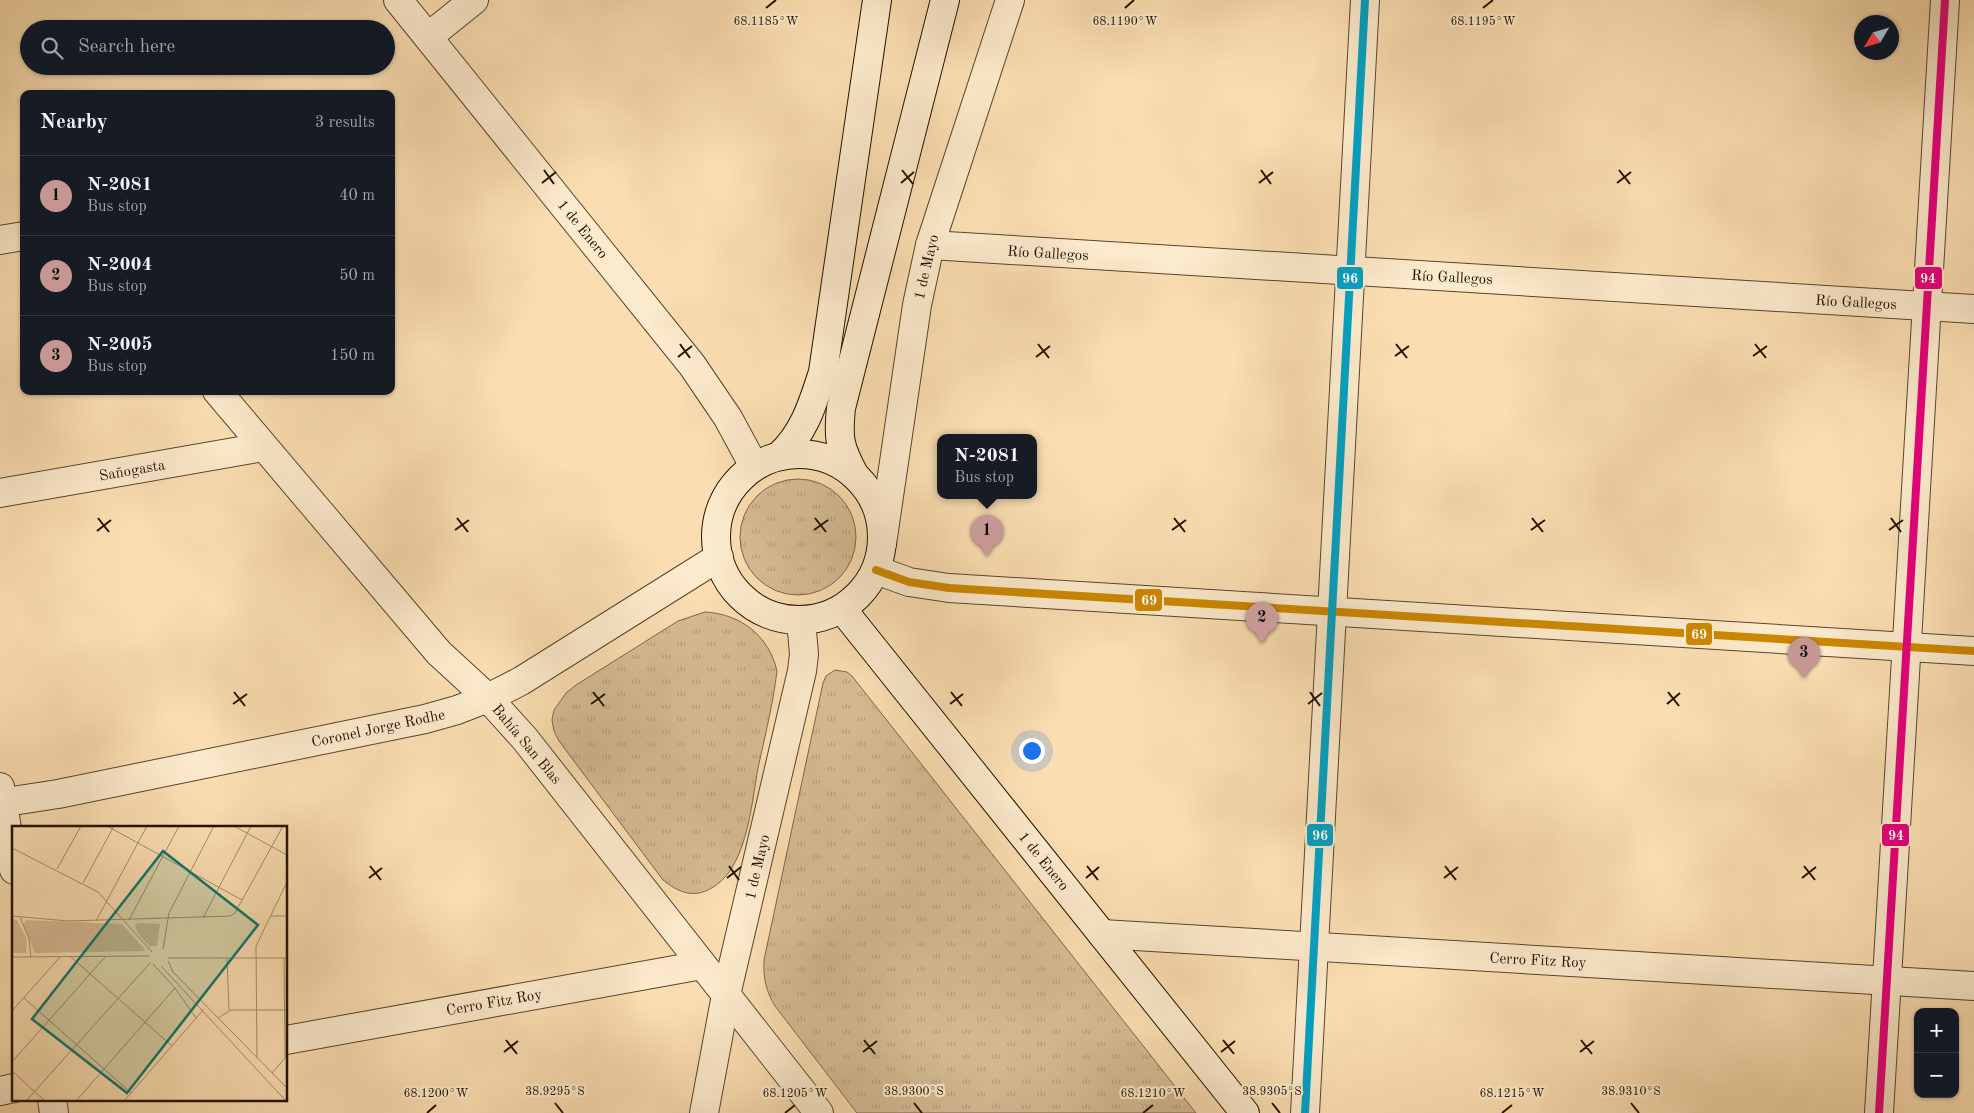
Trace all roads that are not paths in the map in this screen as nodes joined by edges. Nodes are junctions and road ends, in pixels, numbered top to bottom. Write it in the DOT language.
graph roads {
  1 [pos="398,0"];
  2 [pos="474,0"];
  3 [pos="877,0"];
  4 [pos="944,0"];
  5 [pos="1010,0"];
  6 [pos="1365,0"];
  7 [pos="1945,0"];
  8 [pos="428,37"];
  9 [pos="20,237"];
  10 [pos="0,240"];
  11 [pos="930,245"];
  12 [pos="1351,271"];
  13 [pos="1927,306"];
  14 [pos="1974,309"];
  15 [pos="220,395"];
  16 [pos="263,446"];
  17 [pos="767,461"];
  18 [pos="854,474"];
  19 [pos="0,493"];
  20 [pos="719,557"];
  21 [pos="879,557"];
  22 [pos="842,608"];
  23 [pos="1332,612"];
  24 [pos="801,620"];
  25 [pos="1907,647"];
  26 [pos="1974,651"];
  27 [pos="488,698"];
  28 [pos="1,798"];
  29 [pos="12,859"];
  30 [pos="1102,934"];
  31 [pos="1314,947"];
  32 [pos="702,965"];
  33 [pos="1887,981"];
  34 [pos="1974,986"];
  35 [pos="726,995"];
  36 [pos="288,1040"];
  37 [pos="52,1100"];
  38 [pos="54,1113"];
  39 [pos="704,1113"];
  40 [pos="819,1113"];
  41 [pos="1245,1113"];
  42 [pos="1305,1113"];
  43 [pos="1879,1113"];
  1 -- 8 [label="street, 1 de Enero"];
  2 -- 8 [label="street"];
  3 -- 17 [label="street"];
  4 -- 18 [label="street"];
  5 -- 11 [label="street, 1 de Mayo"];
  6 -- 12 [label="street"];
  7 -- 13 [label="street"];
  8 -- 17 [label="street, 1 de Enero"];
  9 -- 10 [label="street"];
  11 -- 12 [label="street, Río Gallegos"];
  11 -- 21 [label="street, 1 de Mayo"];
  12 -- 13 [label="street, Río Gallegos"];
  12 -- 23 [label="street"];
  13 -- 14 [label="street, Río Gallegos"];
  13 -- 25 [label="street"];
  15 -- 16 [label="street, Bahía San Blas"];
  16 -- 19 [label="street, Sañogasta"];
  16 -- 27 [label="street, Bahía San Blas"];
  17 -- 18 [label="street"];
  17 -- 20 [label="street"];
  18 -- 21 [label="street"];
  20 -- 24 [label="street"];
  20 -- 27 [label="street, Coronel Jorge Rodhe"];
  21 -- 22 [label="street"];
  21 -- 23 [label="street"];
  22 -- 24 [label="street"];
  22 -- 30 [label="street, 1 de Enero"];
  23 -- 25 [label="street"];
  23 -- 31 [label="street"];
  24 -- 35 [label="street, 1 de Mayo"];
  25 -- 26 [label="street"];
  25 -- 33 [label="street"];
  27 -- 28 [label="street, Coronel Jorge Rodhe"];
  27 -- 32 [label="street, Bahía San Blas"];
  28 -- 29 [label="street"];
  30 -- 31 [label="street, Cerro Fitz Roy"];
  30 -- 41 [label="street, 1 de Enero"];
  31 -- 33 [label="street, Cerro Fitz Roy"];
  31 -- 42 [label="street"];
  32 -- 35 [label="street, Bahía San Blas"];
  32 -- 36 [label="street, Cerro Fitz Roy"];
  33 -- 34 [label="street, Cerro Fitz Roy"];
  33 -- 43 [label="street"];
  35 -- 39 [label="street, 1 de Mayo"];
  35 -- 40 [label="street, Bahía San Blas"];
  37 -- 38 [label="street"];
}
